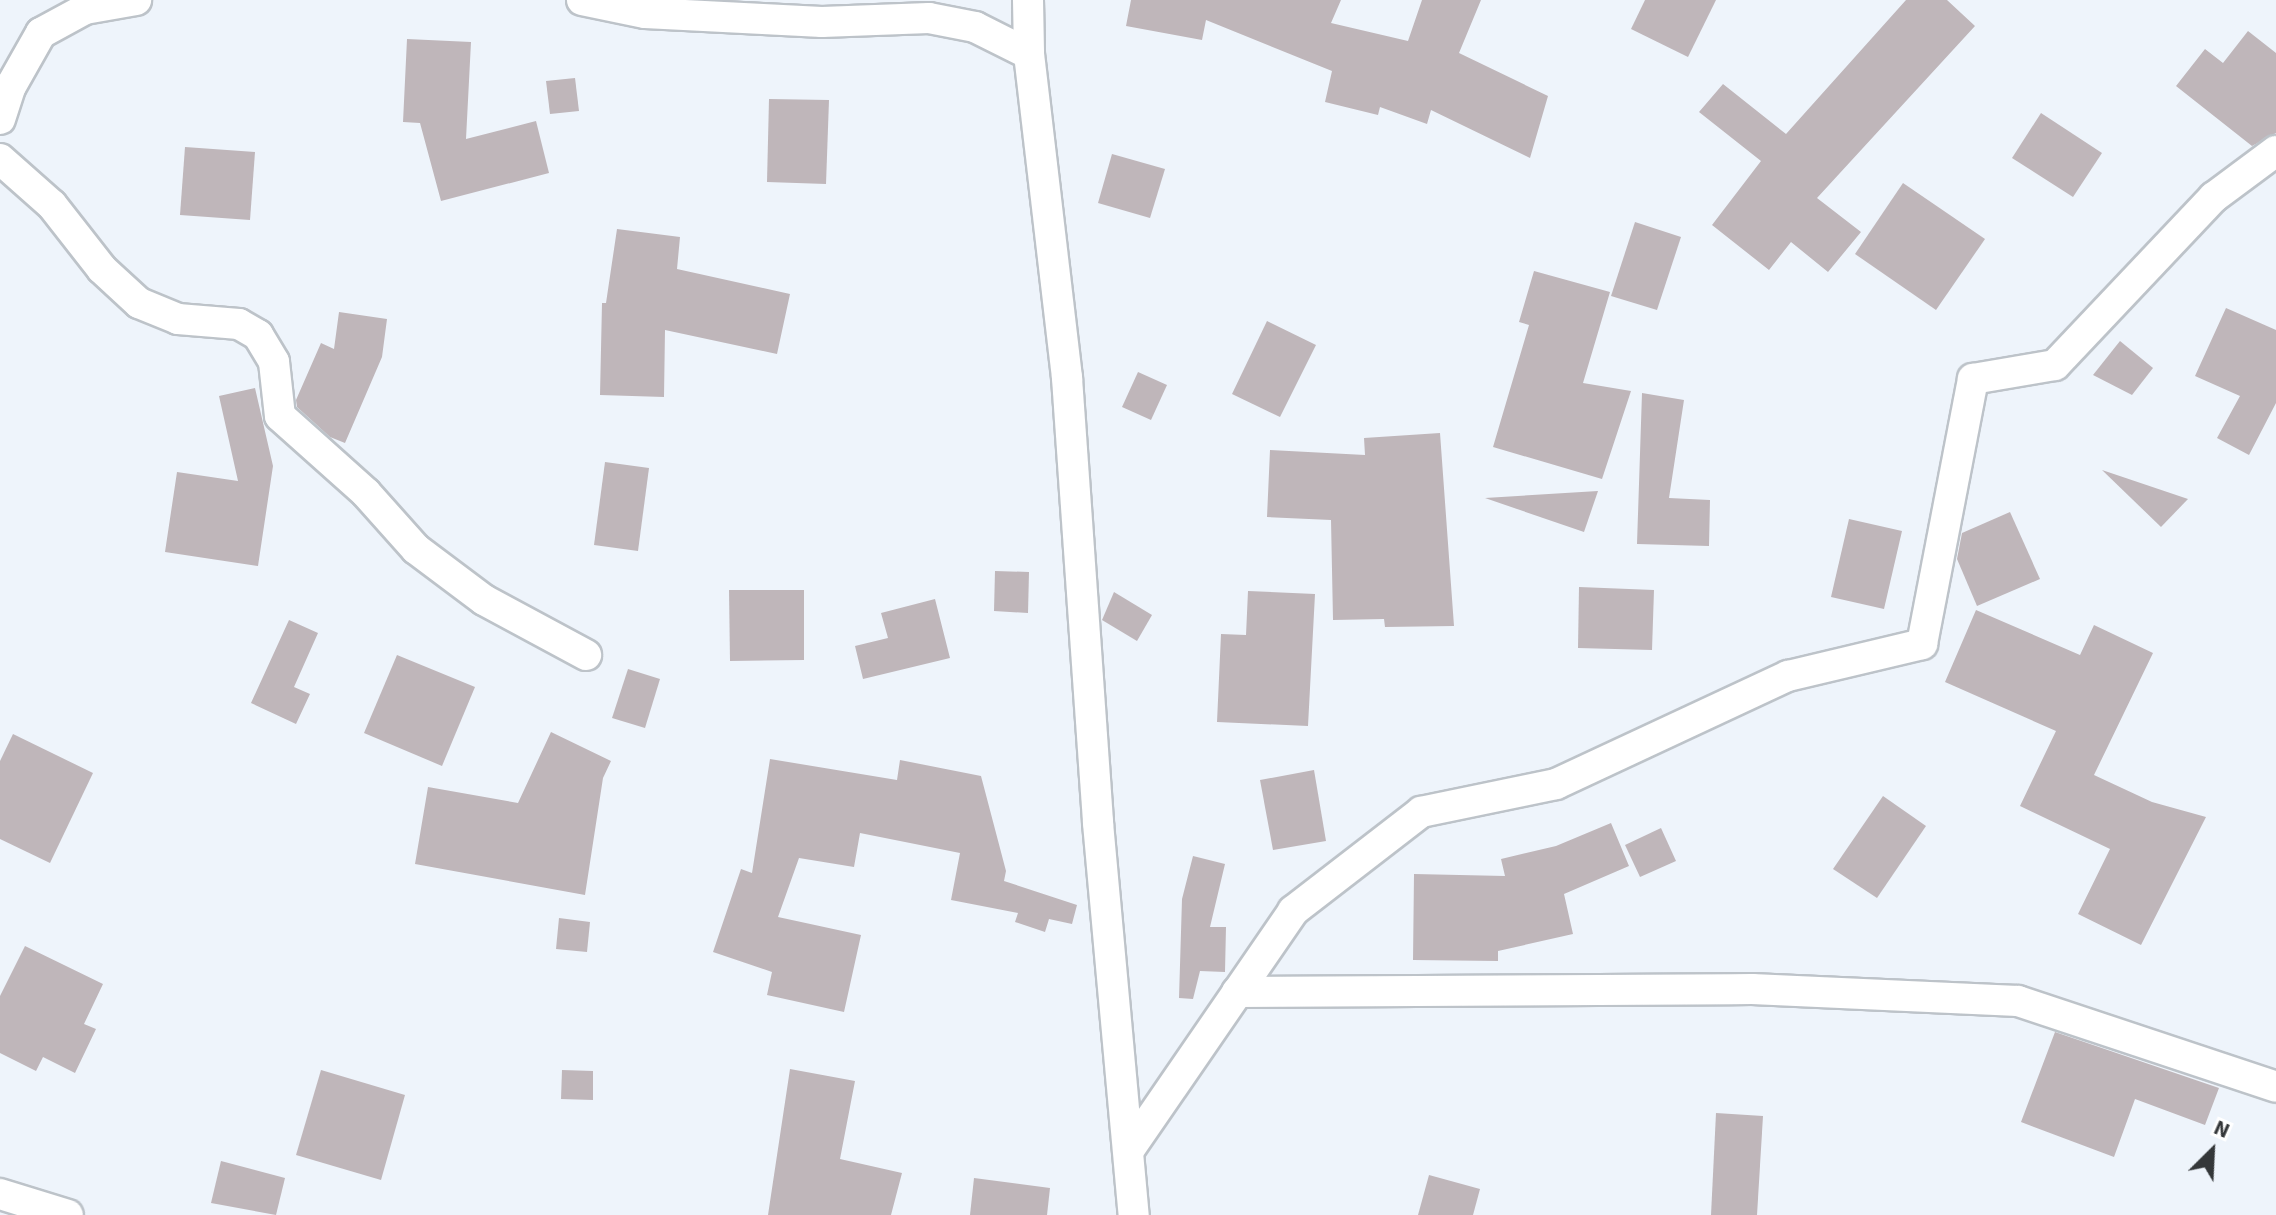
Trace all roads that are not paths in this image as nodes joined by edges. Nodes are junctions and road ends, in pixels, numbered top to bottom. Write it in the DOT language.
graph roads {
  1 [pos="136,0"];
  2 [pos="582,0"];
  3 [pos="1028,0"];
  4 [pos="1029,54"];
  5 [pos="0,119"];
  6 [pos="2276,151"];
  7 [pos="0,159"];
  8 [pos="586,655"];
  9 [pos="1237,992"];
  10 [pos="2276,1087"];
  11 [pos="1129,1150"];
  12 [pos="0,1194"];
  13 [pos="68,1215"];
  14 [pos="1134,1215"];
  1 -- 5 [label="street"];
  2 -- 4 [label="street"];
  3 -- 4 [label="street"];
  4 -- 11 [label="street"];
  6 -- 9 [label="street"];
  7 -- 8 [label="street"];
  9 -- 10 [label="street"];
  9 -- 11 [label="street"];
  11 -- 14 [label="street"];
  12 -- 13 [label="street"];
}
